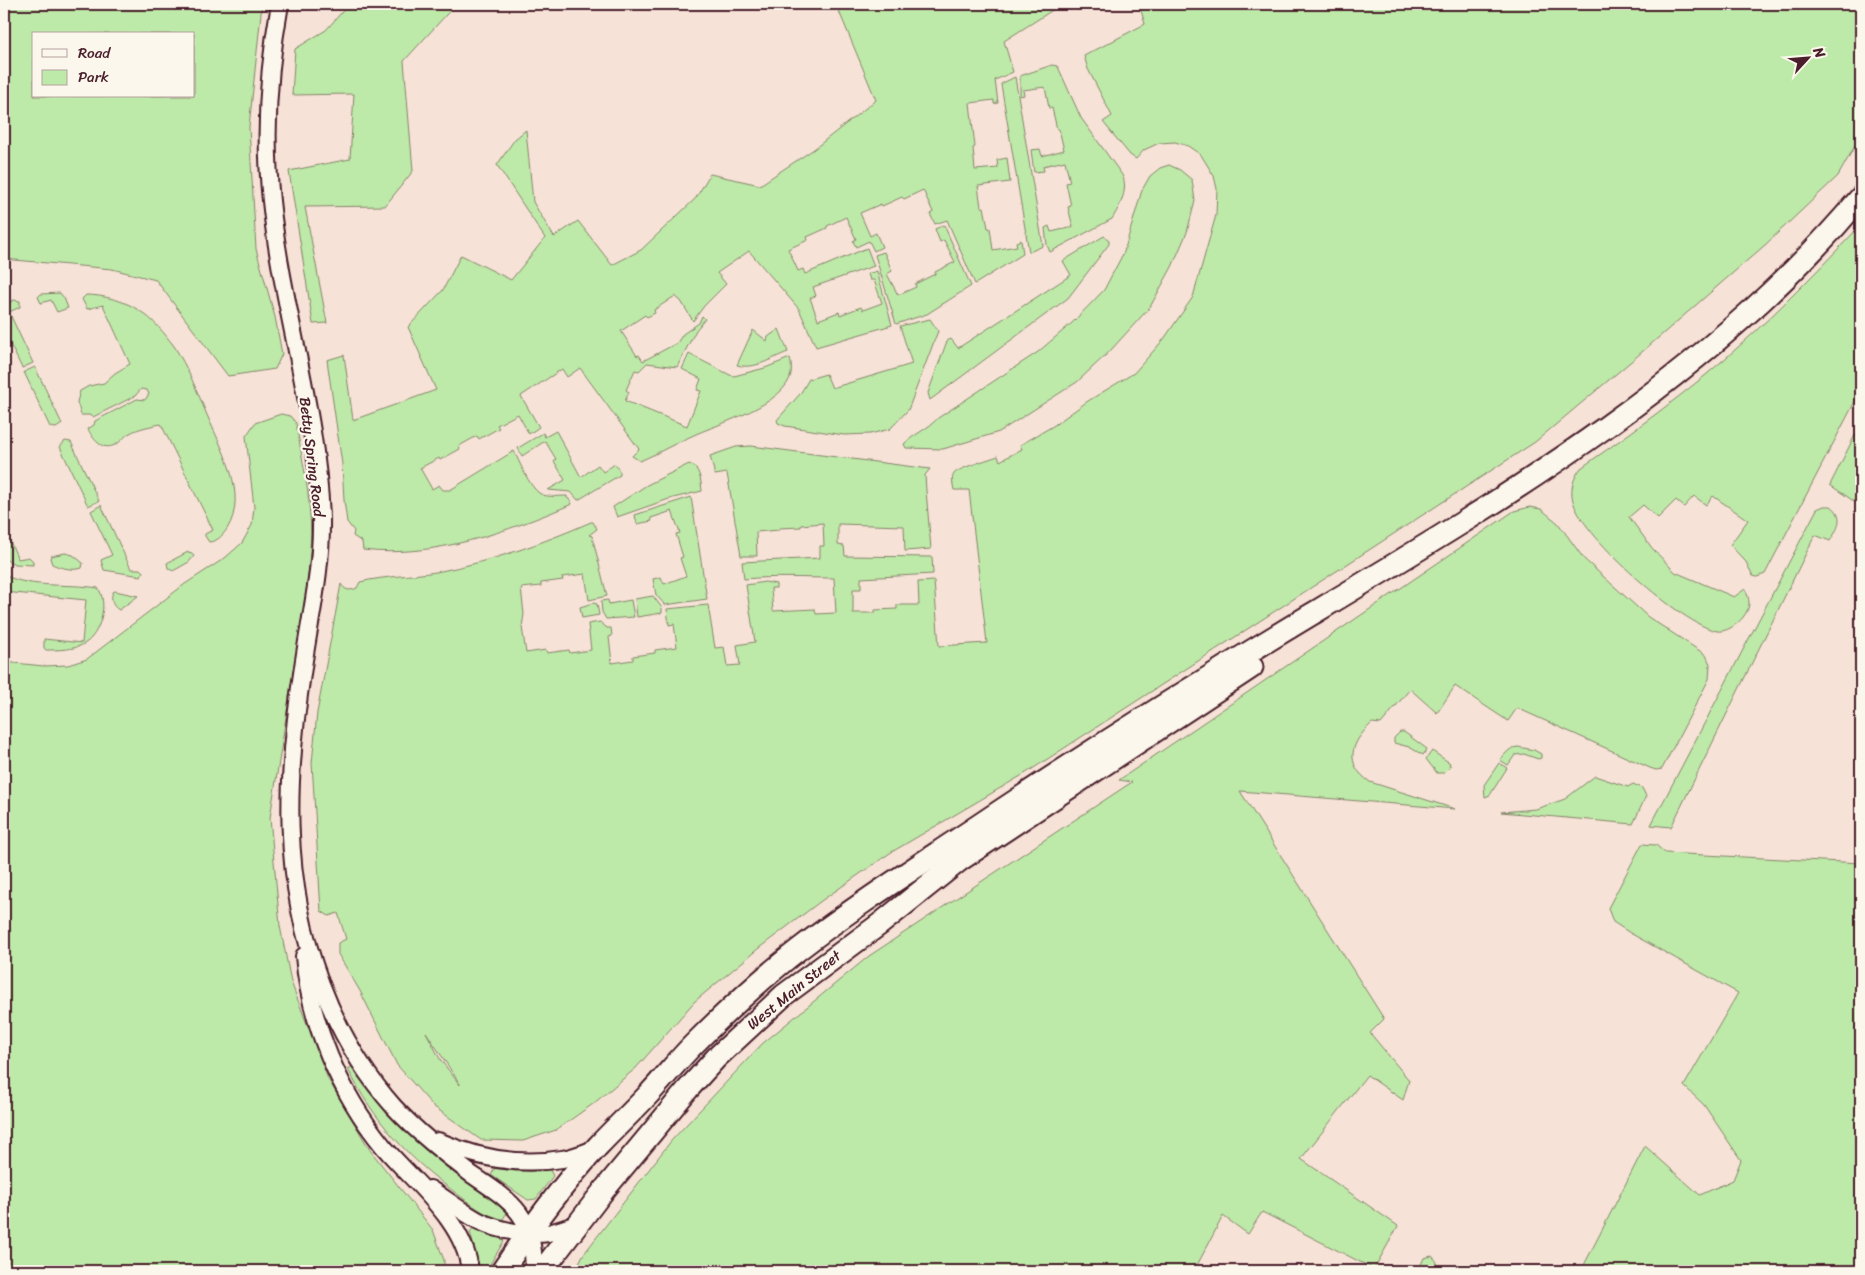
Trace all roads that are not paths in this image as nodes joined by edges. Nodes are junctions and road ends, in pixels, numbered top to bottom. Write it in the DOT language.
graph roads {
  1 [pos="280,4"];
  2 [pos="1861,197"];
  3 [pos="1448,532"];
  4 [pos="301,911"];
  5 [pos="420,1133"];
  6 [pos="596,1149"];
  7 [pos="415,1180"];
  8 [pos="577,1224"];
  9 [pos="529,1233"];
  10 [pos="470,1271"];
  11 [pos="502,1271"];
  12 [pos="533,1271"];
  13 [pos="542,1271"];
  1 -- 4 [label="street, Betty Spring Road"];
  2 -- 3 [label="highway"];
  3 -- 6 [label="highway, West Main Street"];
  3 -- 8 [label="highway, West Main Street"];
  4 -- 5 [label="street, Betty Spring Road"];
  4 -- 7 [label="street, Betty Spring Road"];
  5 -- 6 [label="street, Betty Spring Road"];
  5 -- 9 [label="street, Betty Spring Road"];
  6 -- 9 [label="highway, West Main Street"];
  7 -- 9 [label="street, Betty Spring Road"];
  7 -- 10 [label="street, Betty Spring Road"];
  8 -- 9 [label="street, Betty Spring Road"];
  8 -- 13 [label="highway, West Main Street"];
  9 -- 11 [label="highway, West Main Street"];
  9 -- 12 [label="street, Betty Spring Road"];
}
